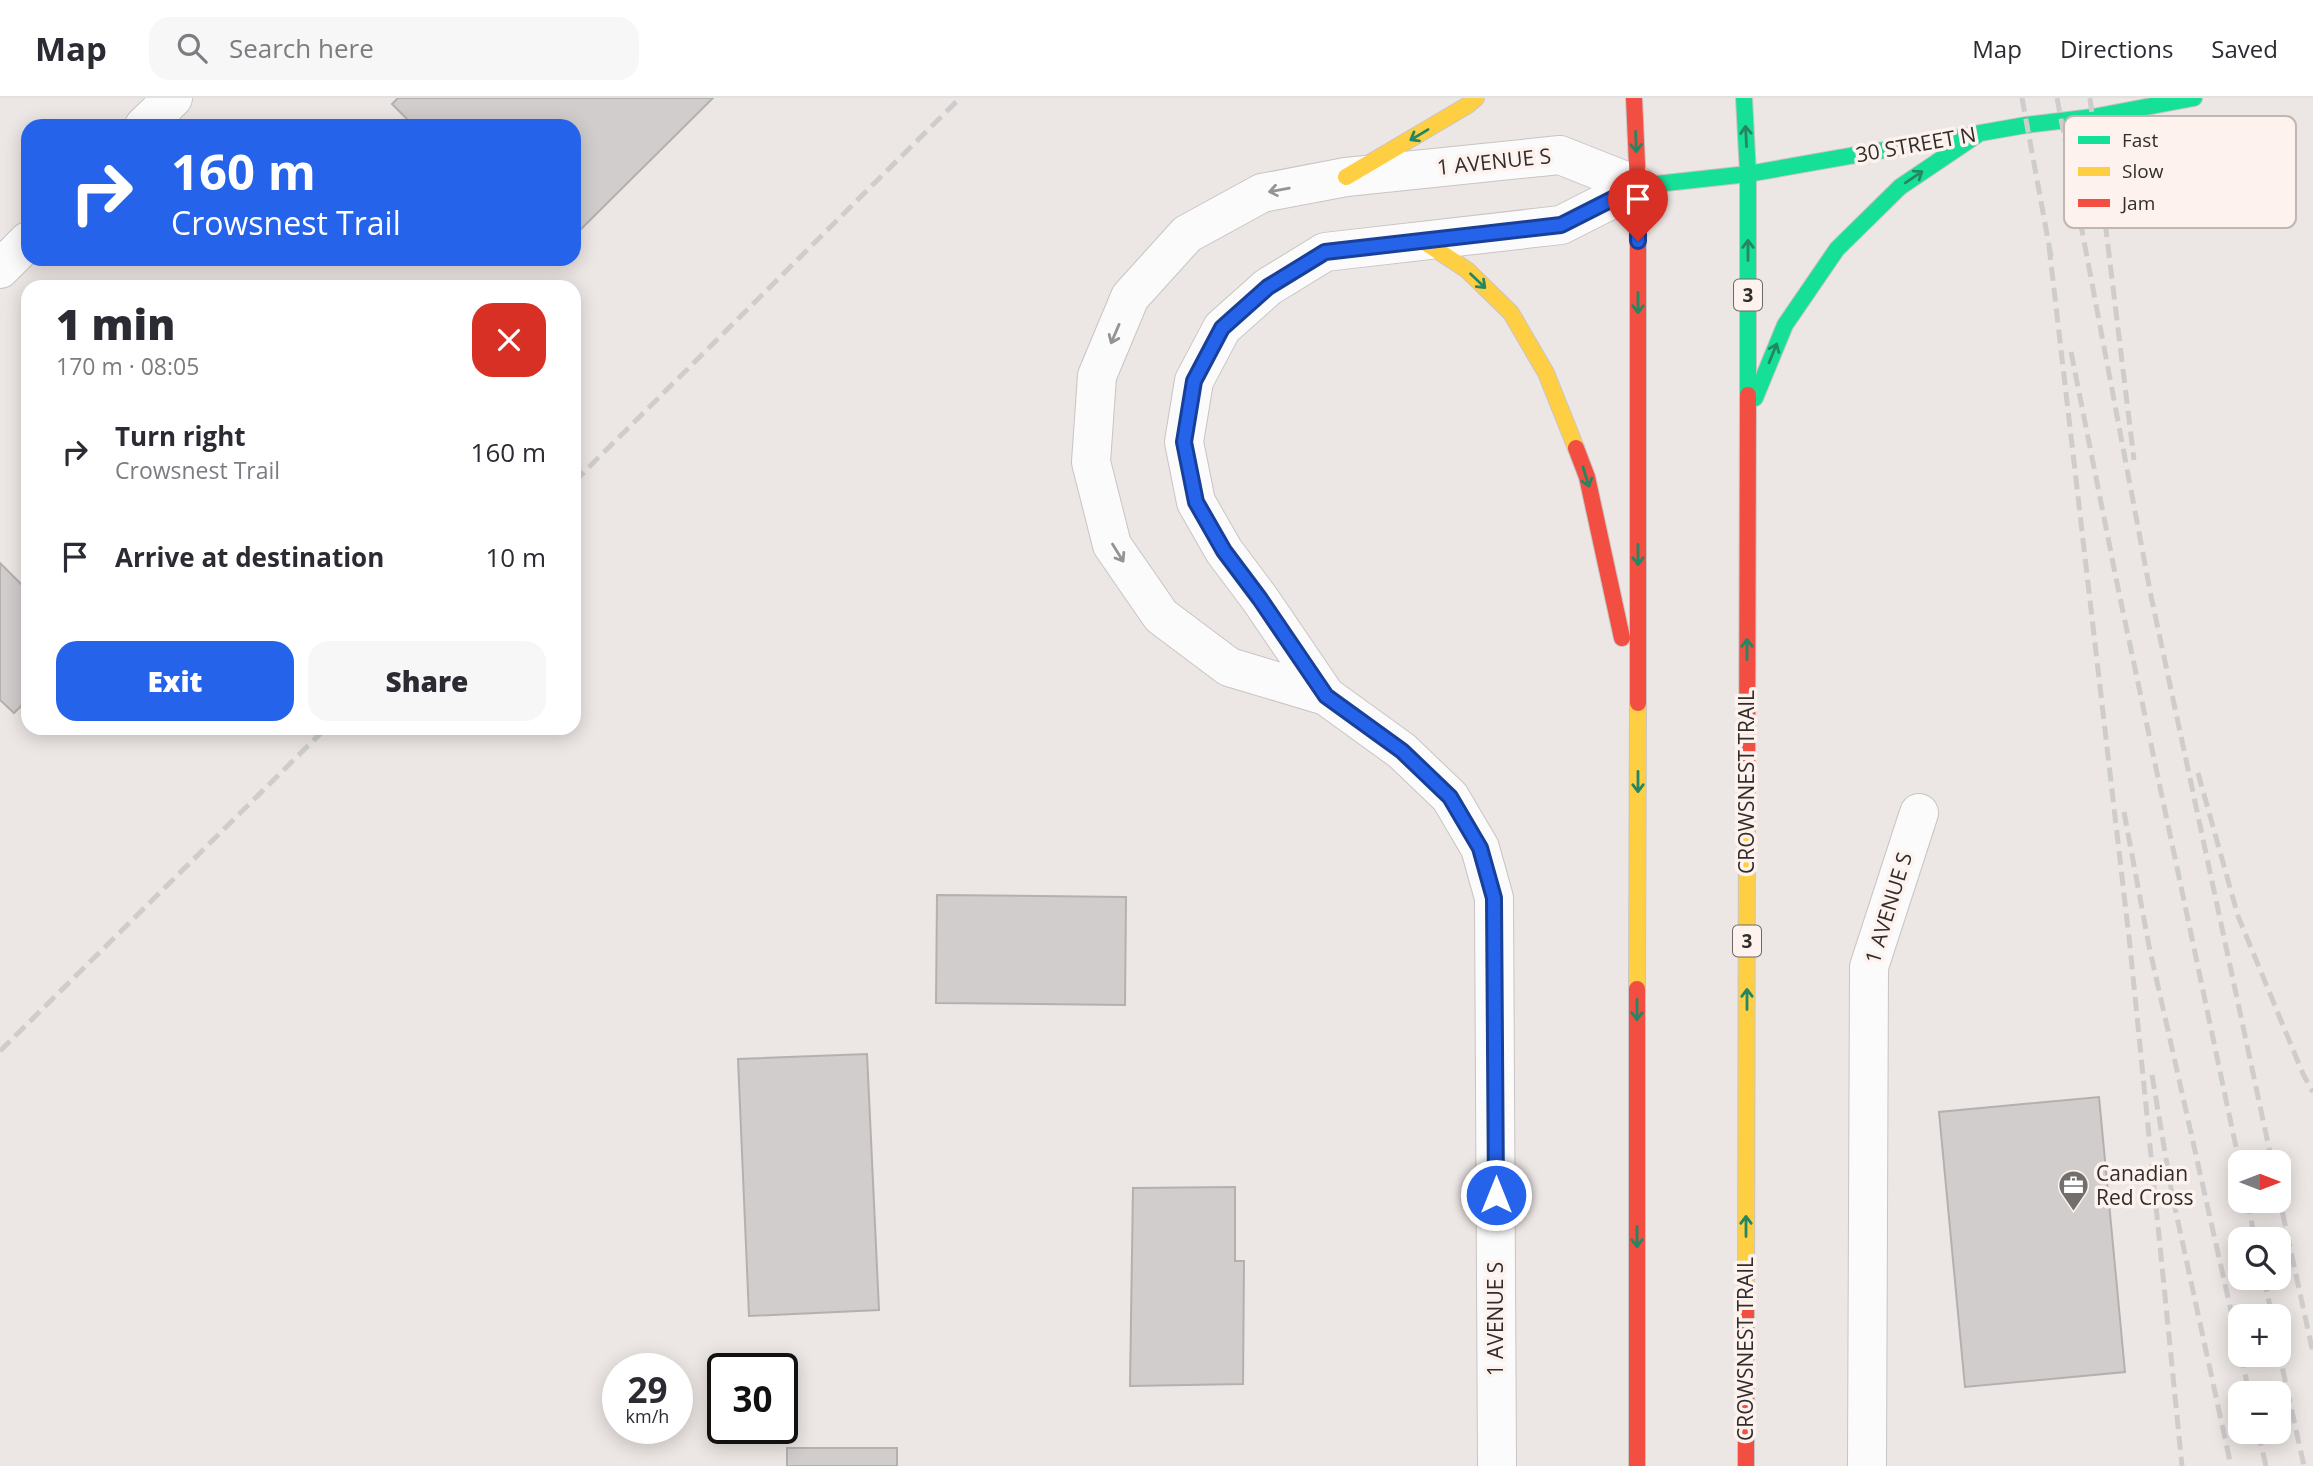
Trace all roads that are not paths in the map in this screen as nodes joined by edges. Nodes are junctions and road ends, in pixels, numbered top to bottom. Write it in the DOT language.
graph roads {
  1 [pos="173,98"];
  2 [pos="1476,98"];
  3 [pos="1634,98"];
  4 [pos="1744,98"];
  5 [pos="2194,98"];
  6 [pos="2098,116"];
  7 [pos="151,119"];
  8 [pos="2064,120"];
  9 [pos="1976,135"];
  10 [pos="1748,174"];
  11 [pos="1346,177"];
  12 [pos="1638,186"];
  13 [pos="1423,241"];
  14 [pos="21,248"];
  15 [pos="0,269"];
  16 [pos="1748,416"];
  17 [pos="1326,696"];
  18 [pos="1638,714"];
  19 [pos="1919,813"];
  20 [pos="1497,1466"];
  21 [pos="1637,1466"];
  22 [pos="1746,1466"];
  23 [pos="1867,1466"];
  1 -- 7 [label="street"];
  2 -- 11 [label="main road, one-way"];
  3 -- 12 [label="main road, one-way"];
  10 -- 4 [label="main road, CROWSNEST TRAIL / 3, one-way"];
  5 -- 6 [label="main road, 30 STREET N"];
  8 -- 9 [label="main road, 30 STREET N"];
  9 -- 10 [label="main road, 30 STREET N"];
  16 -- 9 [label="main road, one-way"];
  10 -- 12 [label="main road, 30 STREET N"];
  16 -- 10 [label="main road, CROWSNEST TRAIL / 3, one-way"];
  11 -- 12 [label="street, 1 AVENUE S"];
  11 -- 17 [label="street, 1 AVENUE S, one-way"];
  12 -- 13 [label="street, 1 AVENUE S"];
  12 -- 18 [label="main road, one-way"];
  13 -- 17 [label="street, 1 AVENUE S"];
  13 -- 18 [label="main road, one-way"];
  14 -- 15 [label="street"];
  22 -- 16 [label="main road, CROWSNEST TRAIL / 3, one-way"];
  17 -- 20 [label="street, 1 AVENUE S"];
  18 -- 21 [label="main road, one-way"];
  19 -- 23 [label="street, 1 AVENUE S"];
}
